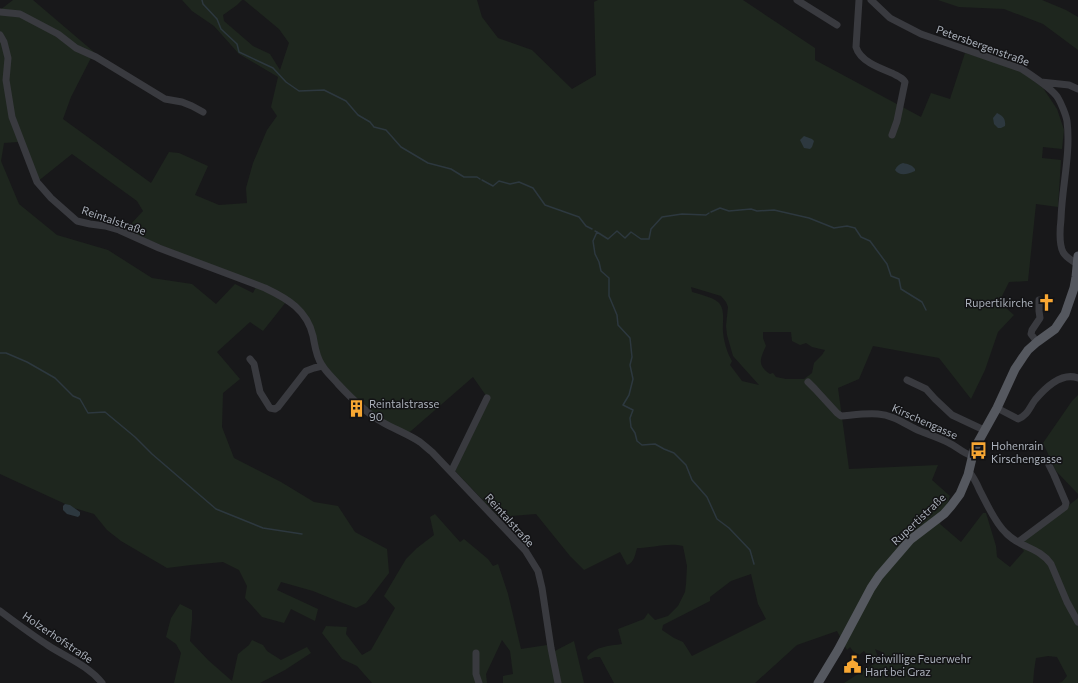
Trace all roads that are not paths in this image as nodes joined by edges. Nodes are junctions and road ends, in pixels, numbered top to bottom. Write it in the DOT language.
graph roads {
  1 [pos="796,0"];
  2 [pos="859,0"];
  3 [pos="871,0"];
  4 [pos="0,12"];
  5 [pos="837,25"];
  6 [pos="0,35"];
  7 [pos="1041,82"];
  8 [pos="1078,89"];
  9 [pos="203,112"];
  10 [pos="892,135"];
  11 [pos="1078,260"];
  12 [pos="1040,300"];
  13 [pos="1037,342"];
  14 [pos="250,359"];
  15 [pos="322,366"];
  16 [pos="1078,378"];
  17 [pos="907,380"];
  18 [pos="808,382"];
  19 [pos="487,398"];
  20 [pos="997,408"];
  21 [pos="984,430"];
  22 [pos="973,456"];
  23 [pos="1049,465"];
  24 [pos="451,472"];
  25 [pos="969,472"];
  26 [pos="1018,542"];
  27 [pos="0,612"];
  28 [pos="1078,622"];
  29 [pos="476,653"];
  30 [pos="102,683"];
  31 [pos="479,683"];
  32 [pos="558,683"];
  33 [pos="818,683"];
  1 -- 5 [label="street"];
  2 -- 10 [label="street"];
  3 -- 7 [label="street, Petersbergenstraße"];
  4 -- 9 [label="street"];
  6 -- 15 [label="street, Reintalstraße"];
  7 -- 8 [label="street"];
  7 -- 11 [label="street, Petersbergenstraße"];
  11 -- 13 [label="main road, Rupertistraße"];
  12 -- 13 [label="street"];
  13 -- 20 [label="main road, Rupertistraße"];
  14 -- 15 [label="street"];
  15 -- 24 [label="street, Reintalstraße"];
  16 -- 20 [label="street"];
  17 -- 21 [label="street"];
  18 -- 22 [label="street, Kirschengasse"];
  19 -- 24 [label="street"];
  20 -- 21 [label="main road, Rupertistraße"];
  21 -- 22 [label="main road, Rupertistraße"];
  22 -- 25 [label="main road, Rupertistraße"];
  23 -- 26 [label="street"];
  24 -- 32 [label="street, Reintalstraße"];
  25 -- 26 [label="street"];
  25 -- 33 [label="main road, Rupertistraße"];
  26 -- 28 [label="street"];
  27 -- 30 [label="street, Holzerhofstraße"];
  29 -- 31 [label="street"];
}
